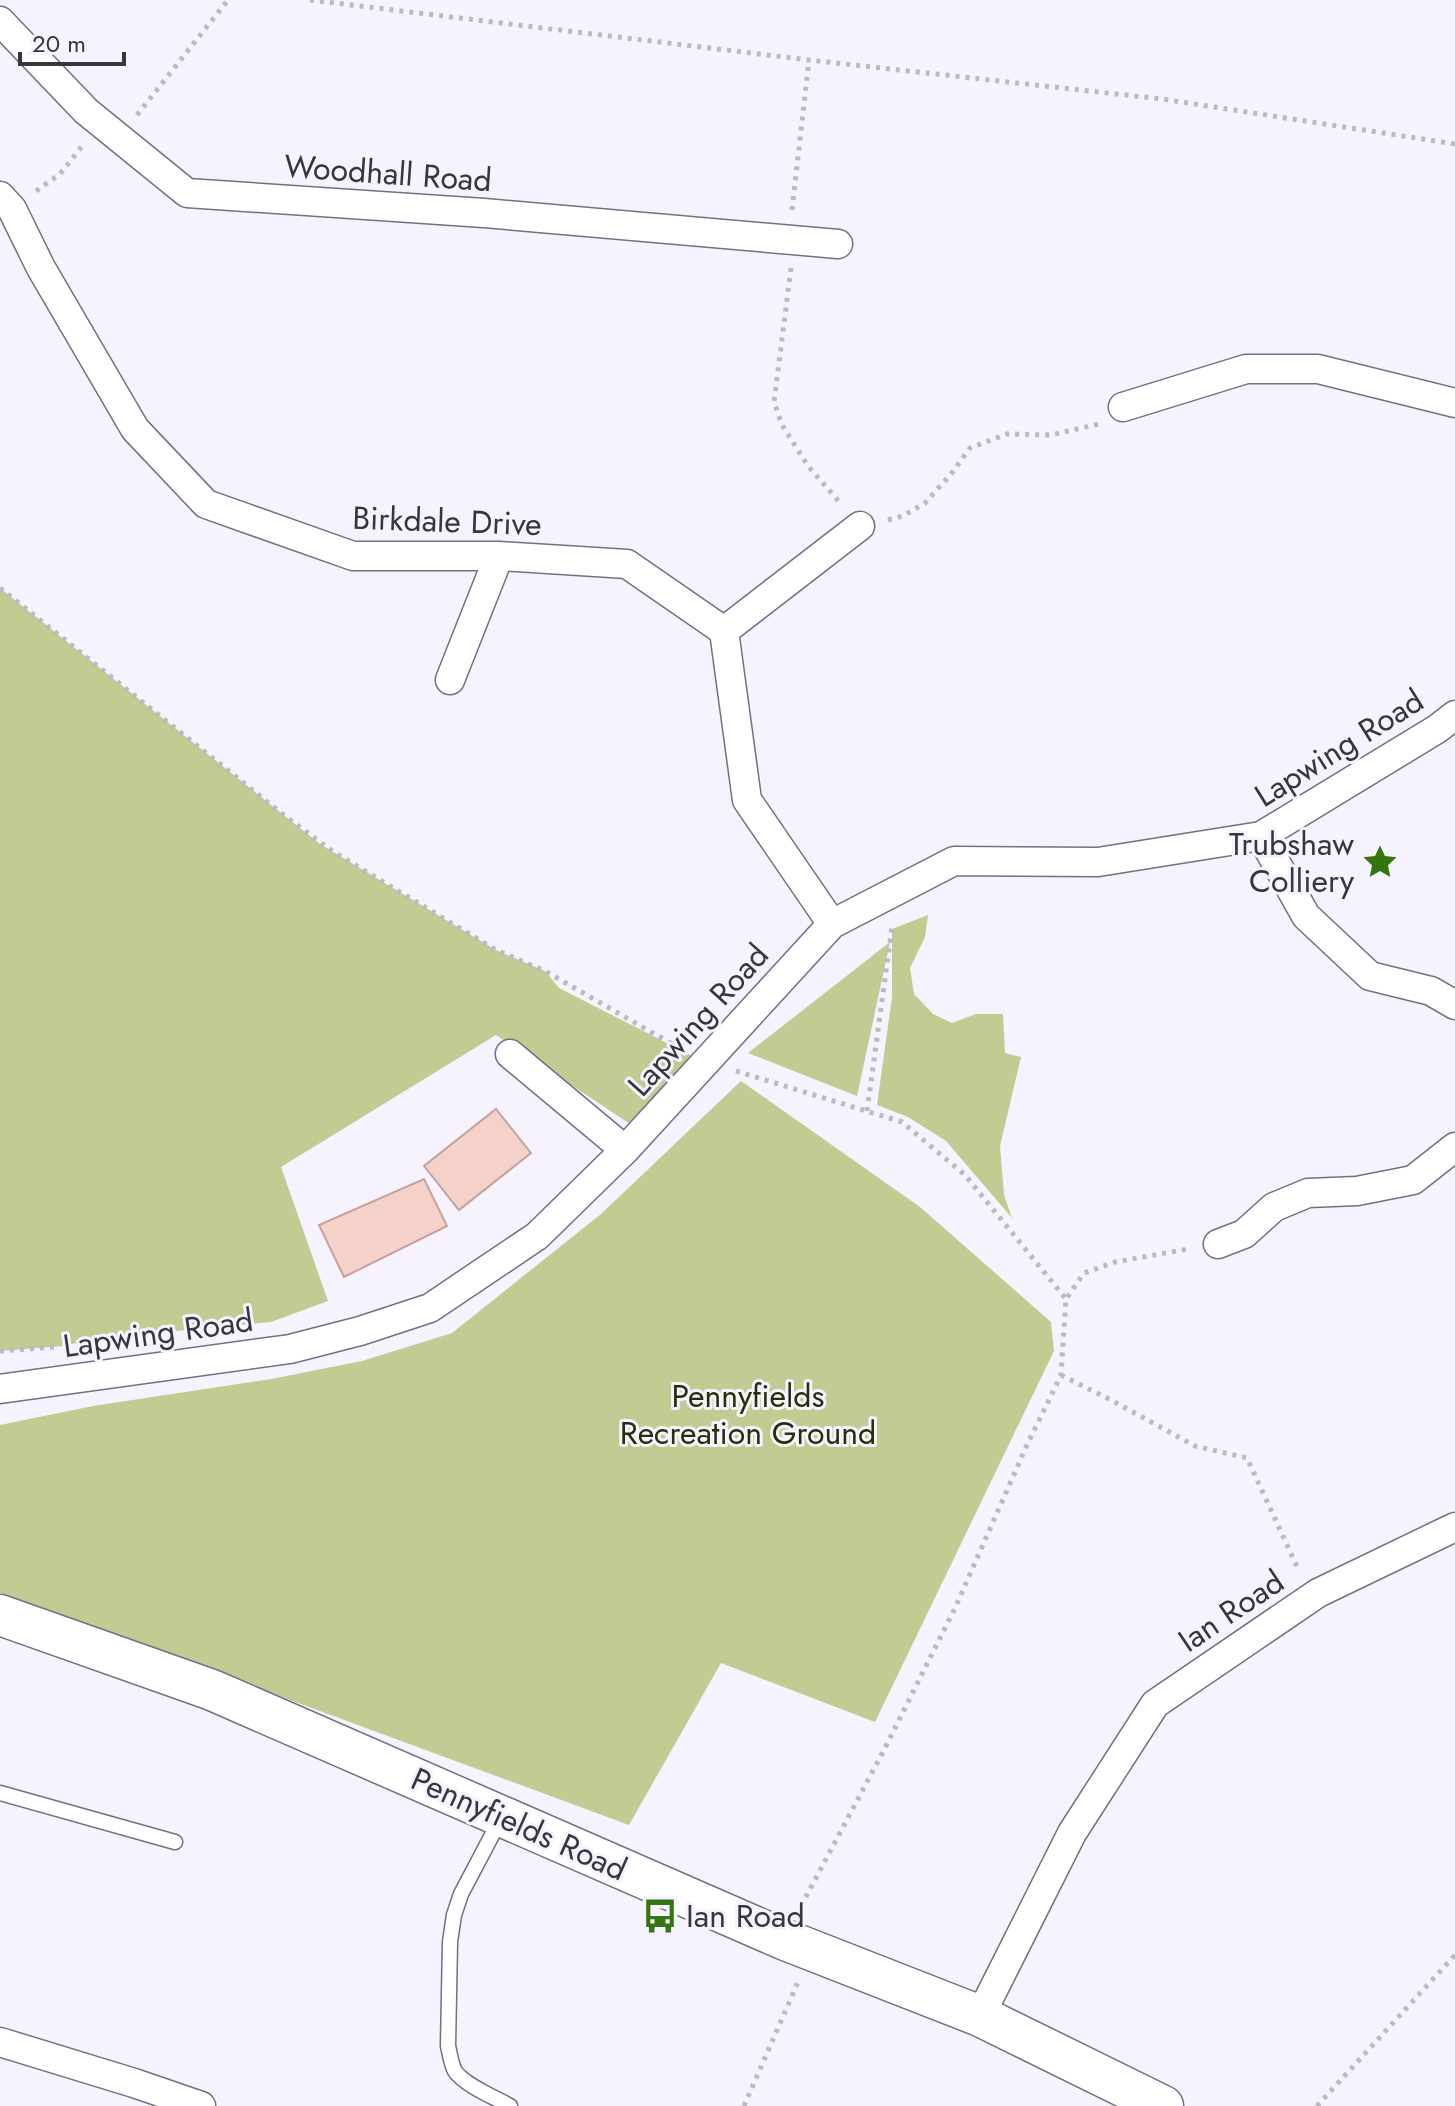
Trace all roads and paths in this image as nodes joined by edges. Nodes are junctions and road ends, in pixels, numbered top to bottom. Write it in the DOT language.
graph roads {
  1 [pos="228,0"];
  2 [pos="310,0"];
  3 [pos="0,21"];
  4 [pos="809,60"];
  5 [pos="110,130"];
  6 [pos="1455,144"];
  7 [pos="6,202"];
  8 [pos="791,240"];
  9 [pos="838,244"];
  10 [pos="1455,403"];
  11 [pos="1123,407"];
  12 [pos="860,526"];
  13 [pos="499,556"];
  14 [pos="0,588"];
  15 [pos="724,631"];
  16 [pos="450,680"];
  17 [pos="1455,715"];
  18 [pos="1261,836"];
  19 [pos="897,890"];
  20 [pos="832,924"];
  21 [pos="1455,1005"];
  22 [pos="510,1054"];
  23 [pos="704,1062"];
  24 [pos="867,1111"];
  25 [pos="1455,1147"];
  26 [pos="625,1150"];
  27 [pos="1218,1244"];
  28 [pos="1066,1299"];
  29 [pos="63,1346"];
  30 [pos="0,1351"];
  31 [pos="1061,1375"];
  32 [pos="0,1389"];
  33 [pos="1455,1527"];
  34 [pos="1311,1598"];
  35 [pos="0,1615"];
  36 [pos="0,1793"];
  37 [pos="502,1816"];
  38 [pos="175,1842"];
  39 [pos="798,1944"];
  40 [pos="1455,1955"];
  41 [pos="980,2016"];
  42 [pos="0,2042"];
  43 [pos="201,2106"];
  44 [pos="510,2106"];
  45 [pos="744,2106"];
  46 [pos="1163,2106"];
  47 [pos="1317,2106"];
  1 -- 5 [label="path"];
  2 -- 4 [label="path"];
  3 -- 5 [label="street, Woodhall Road"];
  4 -- 6 [label="path"];
  4 -- 8 [label="path"];
  5 -- 7 [label="path"];
  5 -- 8 [label="street, Woodhall Road"];
  7 -- 13 [label="street, Birkdale Drive"];
  8 -- 9 [label="street, Woodhall Road"];
  8 -- 12 [label="path"];
  10 -- 11 [label="street"];
  11 -- 12 [label="path"];
  12 -- 15 [label="street"];
  13 -- 15 [label="street, Birkdale Drive"];
  13 -- 16 [label="street"];
  14 -- 23 [label="path"];
  15 -- 20 [label="street"];
  17 -- 18 [label="street, Lapwing Road"];
  18 -- 19 [label="street, Lapwing Road"];
  18 -- 21 [label="street"];
  19 -- 20 [label="street, Lapwing Road"];
  19 -- 24 [label="path"];
  20 -- 23 [label="street, Lapwing Road"];
  22 -- 26 [label="street"];
  23 -- 24 [label="path"];
  23 -- 26 [label="street, Lapwing Road"];
  24 -- 28 [label="path"];
  25 -- 27 [label="street"];
  26 -- 32 [label="street, Lapwing Road"];
  27 -- 28 [label="path"];
  28 -- 31 [label="path"];
  29 -- 30 [label="path"];
  31 -- 34 [label="path"];
  31 -- 39 [label="path"];
  33 -- 34 [label="street, Ian Road"];
  34 -- 41 [label="street, Ian Road"];
  35 -- 37 [label="street, Pennyfields Road"];
  36 -- 38 [label="lane"];
  37 -- 39 [label="street, Pennyfields Road"];
  37 -- 44 [label="lane"];
  39 -- 41 [label="street, Pennyfields Road"];
  39 -- 45 [label="path"];
  40 -- 47 [label="path"];
  41 -- 46 [label="street, Pennyfields Road"];
  42 -- 43 [label="street"];
}
